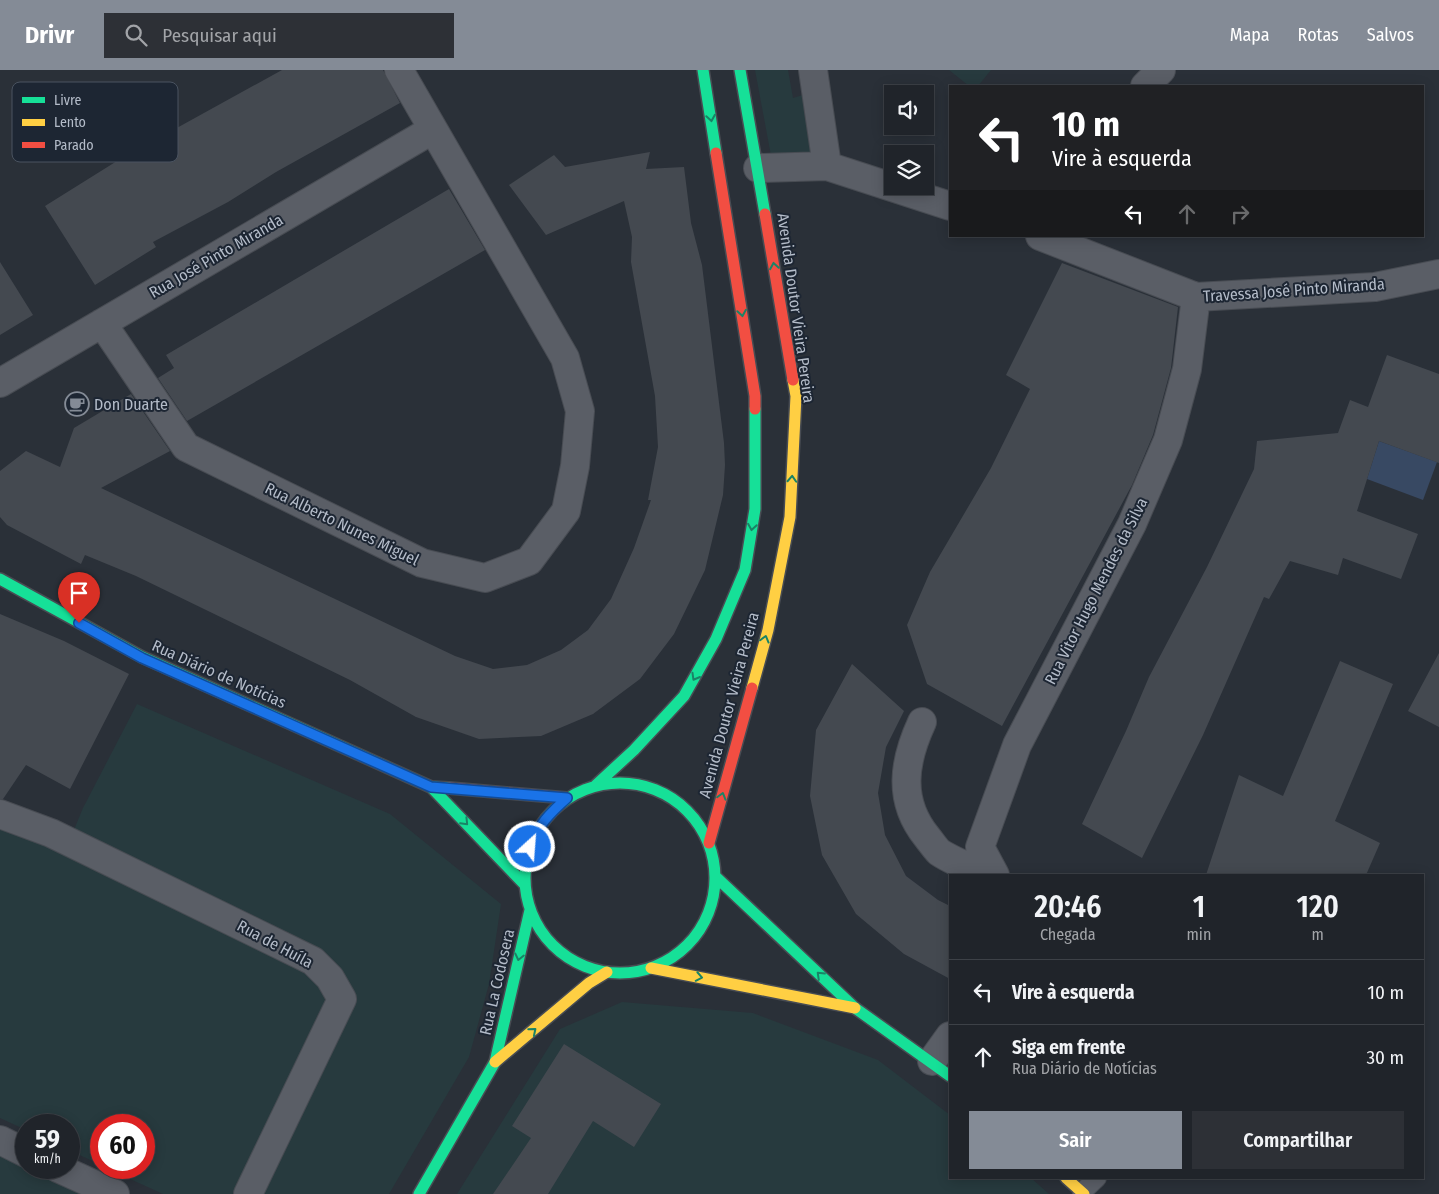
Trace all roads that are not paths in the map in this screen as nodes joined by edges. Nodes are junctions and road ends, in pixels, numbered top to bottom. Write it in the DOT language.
graph roads {
  1 [pos="399,70"];
  2 [pos="703,70"];
  3 [pos="740,70"];
  4 [pos="813,70"];
  5 [pos="1161,70"];
  6 [pos="1146,85"];
  7 [pos="432,130"];
  8 [pos="827,166"];
  9 [pos="758,168"];
  10 [pos="949,206"];
  11 [pos="1043,237"];
  12 [pos="1439,274"];
  13 [pos="1196,297"];
  14 [pos="102,323"];
  15 [pos="0,383"];
  16 [pos="0,579"];
  17 [pos="922,722"];
  18 [pos="596,785"];
  19 [pos="431,787"];
  20 [pos="567,798"];
  21 [pos="0,814"];
  22 [pos="709,843"];
  23 [pos="986,874"];
  24 [pos="994,874"];
  25 [pos="715,876"];
  26 [pos="525,885"];
  27 [pos="530,910"];
  28 [pos="651,968"];
  29 [pos="607,972"];
  30 [pos="855,1008"];
  31 [pos="949,1040"];
  32 [pos="495,1062"];
  33 [pos="941,1069"];
  34 [pos="0,1140"];
  35 [pos="15,1147"];
  36 [pos="80,1178"];
  37 [pos="1067,1179"];
  38 [pos="1097,1179"];
  39 [pos="1083,1193"];
  40 [pos="115,1194"];
  41 [pos="248,1194"];
  42 [pos="419,1194"];
  1 -- 7 [label="street, Rua Alberto Nunes Miguel"];
  2 -- 18 [label="main road, Avenida Doutor Vieira Pereira, one-way"];
  3 -- 9 [label="main road, Avenida Doutor Vieira Pereira"];
  4 -- 8 [label="street"];
  5 -- 6 [label="street"];
  7 -- 14 [label="street, Rua José Pinto Miranda"];
  7 -- 14 [label="street, Rua Alberto Nunes Miguel"];
  8 -- 9 [label="street"];
  8 -- 10 [label="street"];
  22 -- 9 [label="main road, Avenida Doutor Vieira Pereira, one-way"];
  11 -- 13 [label="street, Travessa José Pinto Miranda"];
  12 -- 13 [label="street, Travessa José Pinto Miranda"];
  13 -- 24 [label="street, Rua Vitor Hugo Mendes da Silva"];
  14 -- 15 [label="street, Rua José Pinto Miranda"];
  16 -- 19 [label="main road, Rua Diário de Notícias"];
  17 -- 23 [label="street"];
  18 -- 20 [label="main road"];
  18 -- 22 [label="main road"];
  19 -- 20 [label="main road"];
  19 -- 26 [label="main road, one-way"];
  20 -- 26 [label="main road"];
  21 -- 41 [label="street, Rua de Huíla"];
  22 -- 25 [label="main road"];
  25 -- 28 [label="main road"];
  30 -- 25 [label="main road, one-way"];
  26 -- 27 [label="main road"];
  27 -- 29 [label="main road"];
  27 -- 32 [label="main road, Rua La Codosera, one-way"];
  28 -- 29 [label="main road"];
  28 -- 30 [label="main road, one-way"];
  32 -- 29 [label="main road, Rua La Codosera, one-way"];
  30 -- 33 [label="main road"];
  31 -- 33 [label="street"];
  32 -- 42 [label="main road, Rua La Codosera"];
  34 -- 35 [label="street"];
  36 -- 40 [label="street"];
  37 -- 39 [label="main road"];
  38 -- 39 [label="lane"];
}
